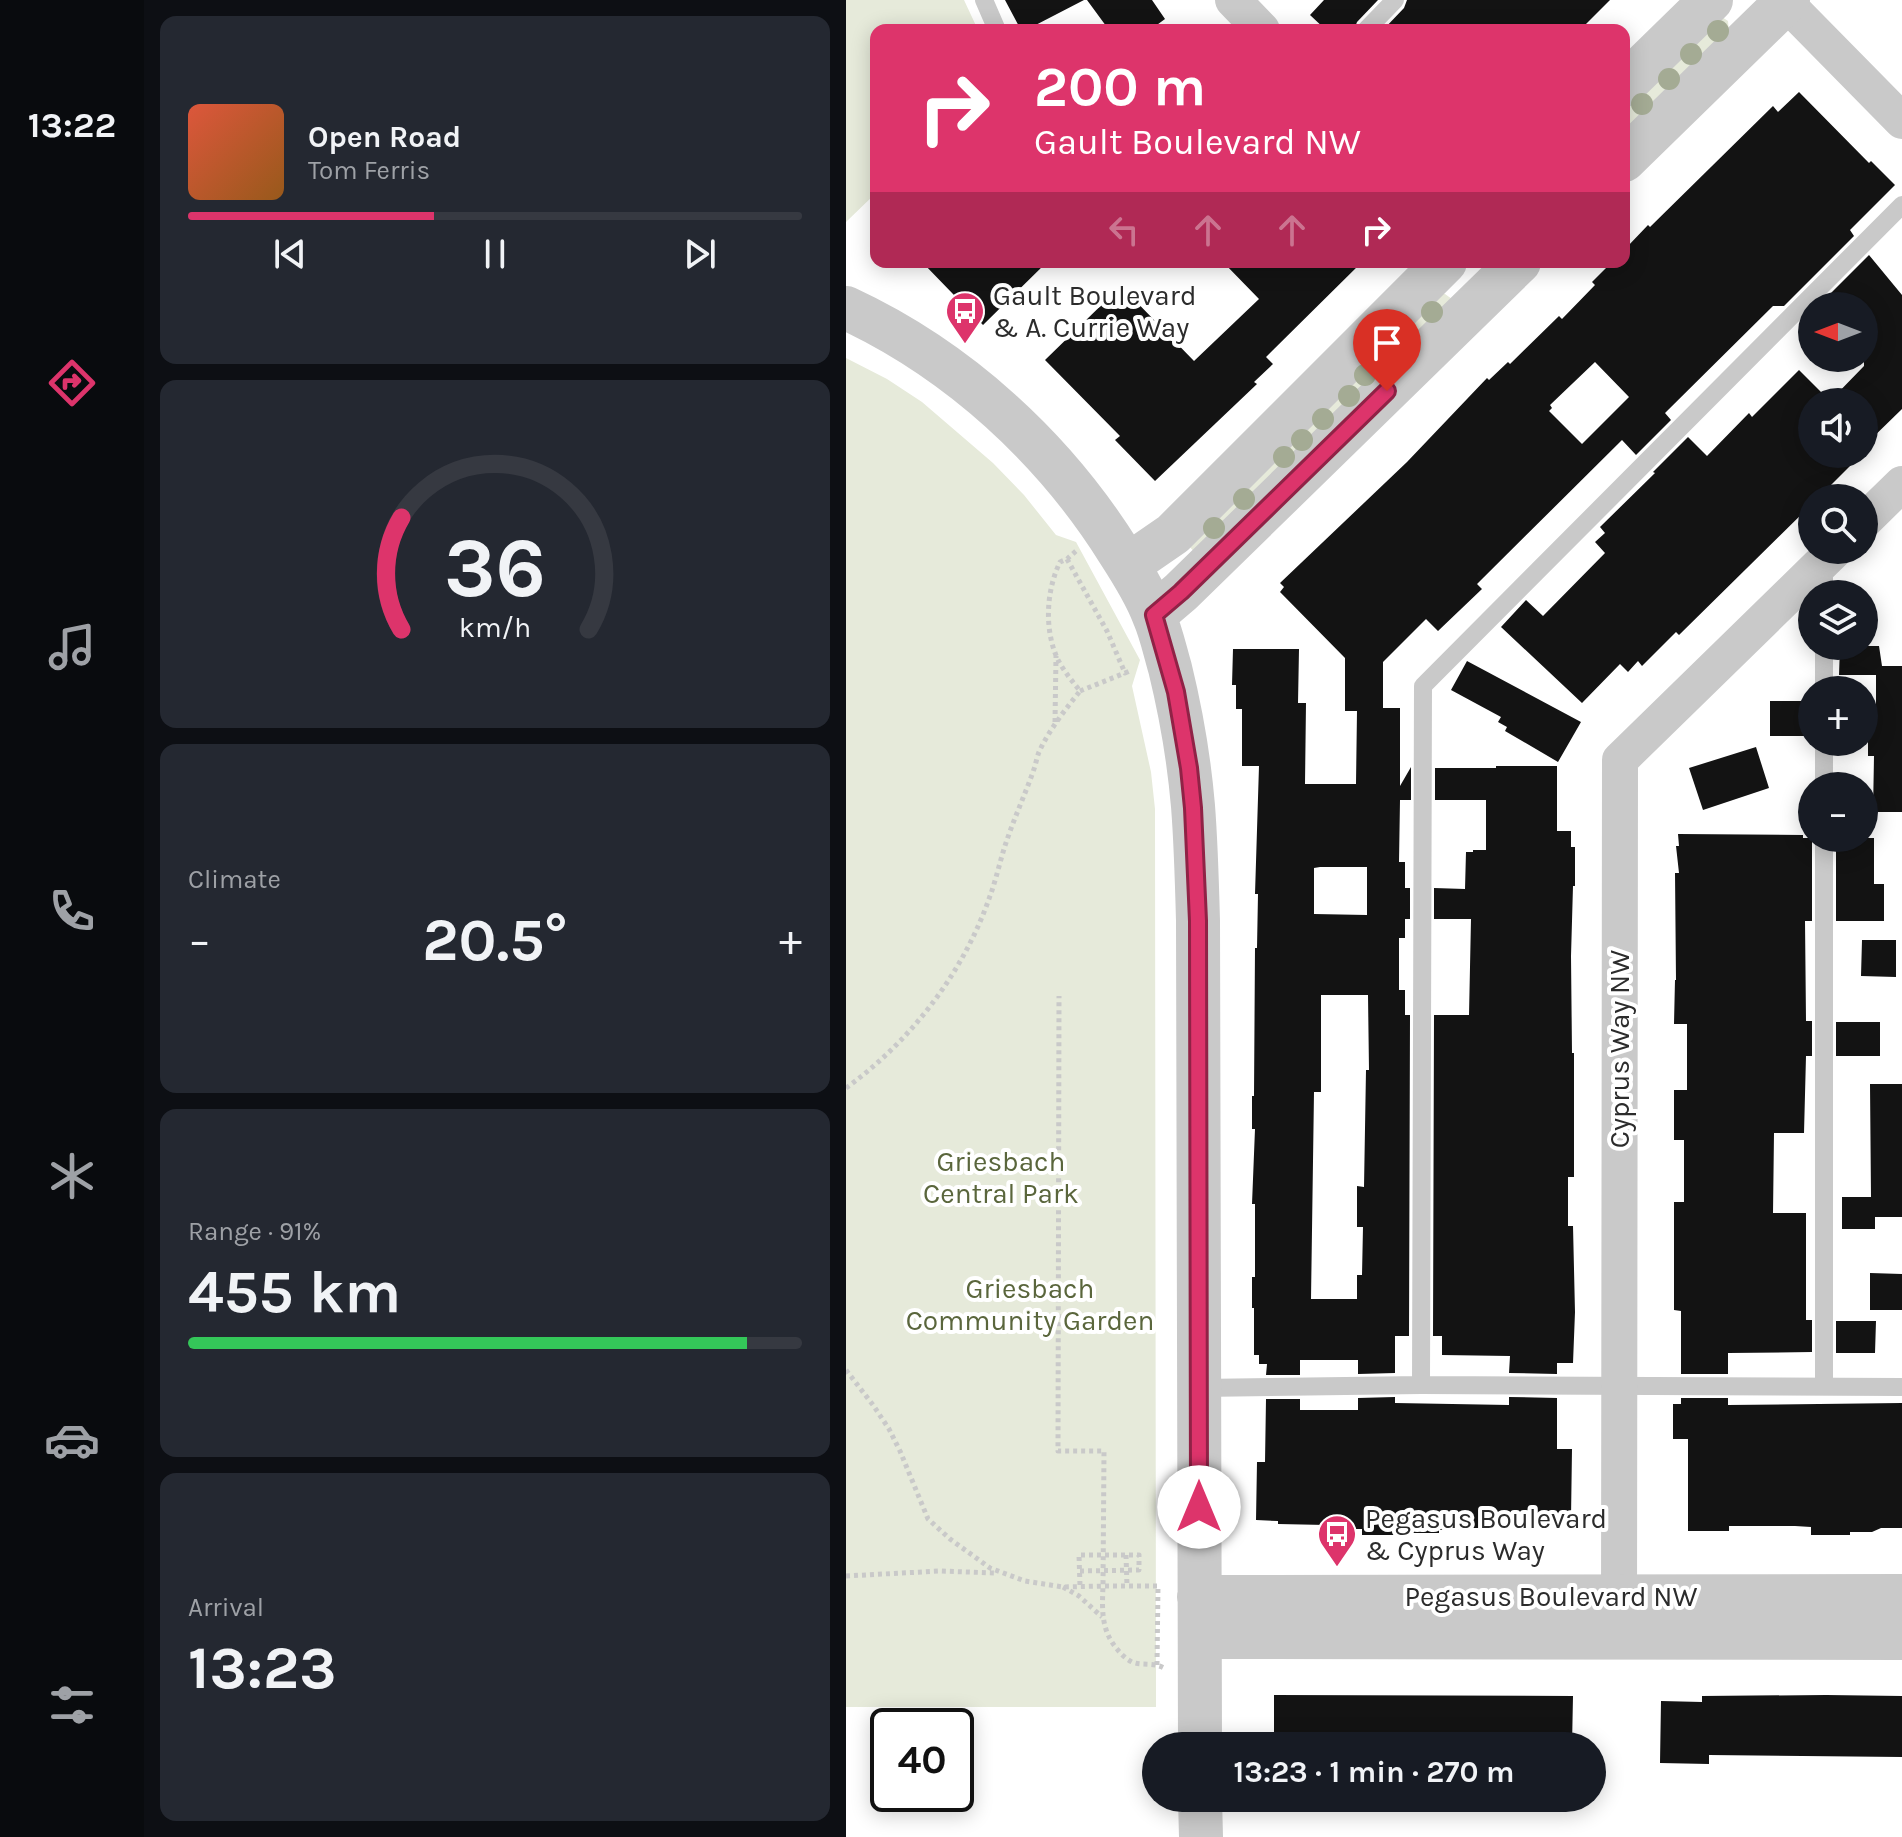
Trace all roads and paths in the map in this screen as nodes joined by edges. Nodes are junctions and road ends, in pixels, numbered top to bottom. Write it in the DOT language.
graph roads {
  1 [pos="984,0"];
  2 [pos="1233,0"];
  3 [pos="1395,0"];
  4 [pos="1711,0"];
  5 [pos="1785,1"];
  6 [pos="994,24"];
  7 [pos="1256,24"];
  8 [pos="1372,24"];
  9 [pos="1630,79"];
  10 [pos="1902,121"];
  11 [pos="1630,154"];
  12 [pos="1902,205"];
  13 [pos="1439,268"];
  14 [pos="1502,268"];
  15 [pos="846,308"];
  16 [pos="1902,484"];
  17 [pos="1878,507"];
  18 [pos="1067,559"];
  19 [pos="1128,565"];
  20 [pos="1827,568"];
  21 [pos="1154,615"];
  22 [pos="1056,655"];
  23 [pos="1125,673"];
  24 [pos="1080,691"];
  25 [pos="1055,725"];
  26 [pos="1824,852"];
  27 [pos="1059,996"];
  28 [pos="846,1088"];
  29 [pos="846,1370"];
  30 [pos="1421,1385"];
  31 [pos="1824,1386"];
  32 [pos="1618,1387"];
  33 [pos="1902,1387"];
  34 [pos="1199,1388"];
  35 [pos="1103,1555"];
  36 [pos="1126,1555"];
  37 [pos="1103,1570"];
  38 [pos="1126,1570"];
  39 [pos="1080,1571"];
  40 [pos="1000,1573"];
  41 [pos="846,1576"];
  42 [pos="1080,1586"];
  43 [pos="1127,1586"];
  44 [pos="1063,1587"];
  45 [pos="1902,1596"];
  46 [pos="1199,1617"];
  47 [pos="1619,1617"];
  48 [pos="1103,1618"];
  49 [pos="1902,1638"];
  50 [pos="1200,1732"];
  51 [pos="1200,1812"];
  52 [pos="1201,1837"];
  1 -- 6 [label="lane"];
  2 -- 7 [label="street"];
  3 -- 8 [label="lane"];
  4 -- 9 [label="street"];
  5 -- 10 [label="street"];
  5 -- 11 [label="street"];
  12 -- 30 [label="lane"];
  13 -- 19 [label="street"];
  14 -- 21 [label="street"];
  15 -- 19 [label="street"];
  16 -- 17 [label="street"];
  18 -- 22 [label="path"];
  19 -- 21 [label="street"];
  20 -- 32 [label="street, Cyprus Way NW"];
  21 -- 34 [label="street"];
  22 -- 24 [label="path"];
  22 -- 25 [label="path"];
  23 -- 24 [label="path"];
  24 -- 25 [label="path"];
  25 -- 28 [label="path"];
  26 -- 31 [label="lane"];
  27 -- 35 [label="path"];
  29 -- 40 [label="path"];
  30 -- 32 [label="lane"];
  30 -- 34 [label="lane"];
  31 -- 32 [label="lane"];
  31 -- 33 [label="lane"];
  32 -- 47 [label="street, Cyprus Way NW"];
  34 -- 46 [label="street"];
  35 -- 36 [label="path"];
  35 -- 37 [label="path"];
  35 -- 39 [label="path"];
  36 -- 38 [label="path"];
  36 -- 38 [label="path"];
  37 -- 38 [label="path"];
  37 -- 39 [label="path"];
  37 -- 42 [label="path"];
  38 -- 43 [label="path"];
  39 -- 42 [label="path"];
  40 -- 41 [label="path"];
  40 -- 44 [label="path"];
  42 -- 44 [label="path"];
  44 -- 48 [label="path"];
  45 -- 47 [label="street, Pegasus Boulevard NW"];
  46 -- 47 [label="street, Pegasus Boulevard NW"];
  46 -- 50 [label="street"];
  47 -- 49 [label="street, Pegasus Boulevard NW"];
  51 -- 52 [label="street"];
}
